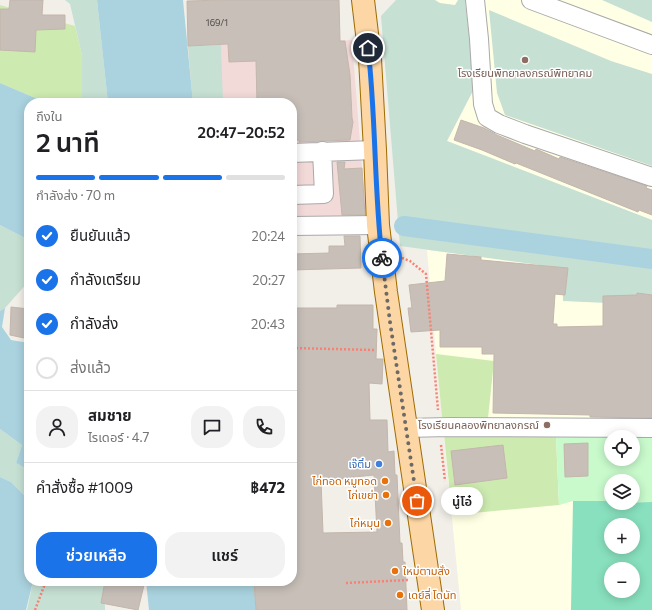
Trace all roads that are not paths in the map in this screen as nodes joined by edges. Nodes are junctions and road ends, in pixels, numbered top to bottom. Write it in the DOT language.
graph roads {
  1 [pos="363,0"];
  2 [pos="475,0"];
  3 [pos="532,0"];
  4 [pos="652,45"];
  5 [pos="375,150"];
  6 [pos="322,151"];
  7 [pos="297,153"];
  8 [pos="652,177"];
  9 [pos="297,195"];
  10 [pos="378,225"];
  11 [pos="297,226"];
  12 [pos="406,428"];
  13 [pos="652,428"];
  14 [pos="433,610"];
  1 -- 5 [label="main road"];
  2 -- 8 [label="lane"];
  3 -- 4 [label="lane"];
  5 -- 6 [label="lane"];
  5 -- 10 [label="main road"];
  6 -- 7 [label="lane"];
  6 -- 9 [label="lane"];
  10 -- 11 [label="lane"];
  10 -- 12 [label="main road"];
  12 -- 13 [label="lane"];
  12 -- 14 [label="main road"];
}
